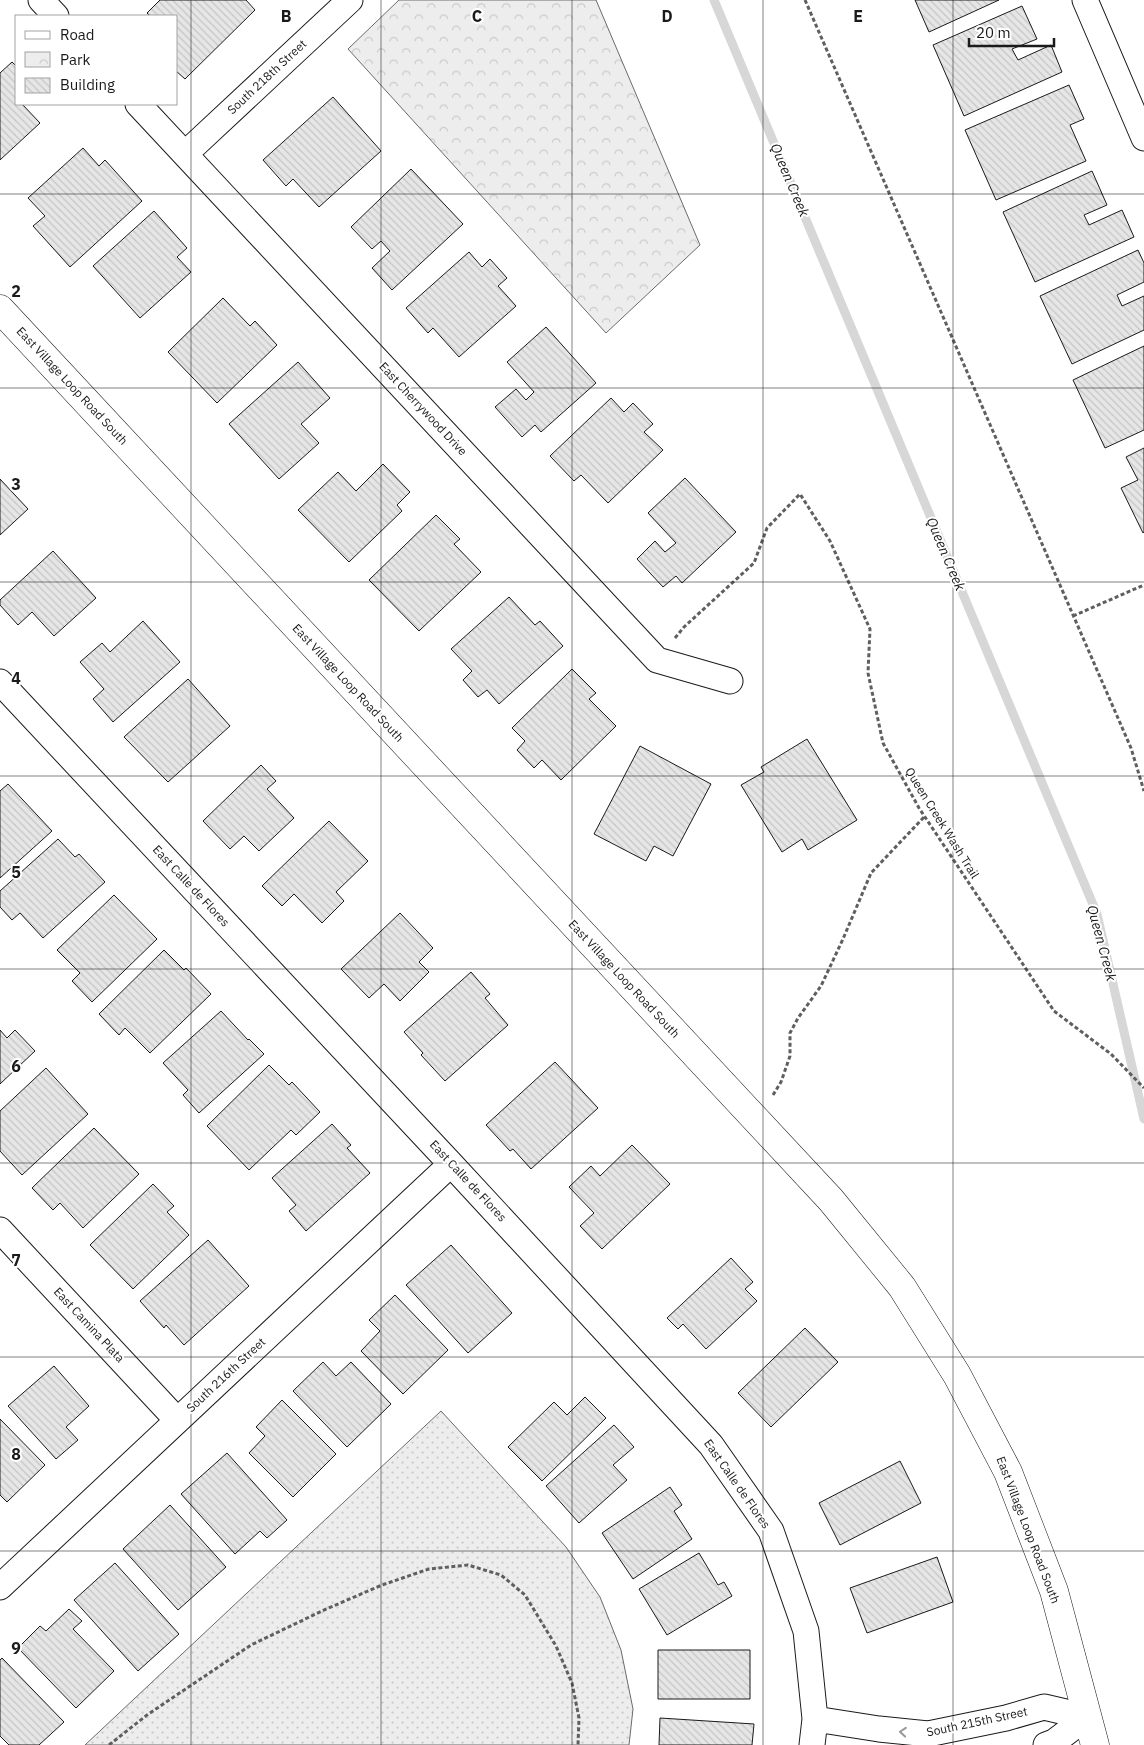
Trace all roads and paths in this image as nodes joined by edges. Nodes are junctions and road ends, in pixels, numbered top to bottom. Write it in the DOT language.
graph roads {
  1 [pos="41,0"];
  2 [pos="350,0"];
  3 [pos="805,0"];
  4 [pos="1085,0"];
  5 [pos="55,15"];
  6 [pos="139,105"];
  7 [pos="1144,138"];
  8 [pos="185,154"];
  9 [pos="0,310"];
  10 [pos="1144,585"];
  11 [pos="1073,616"];
  12 [pos="657,660"];
  13 [pos="730,681"];
  14 [pos="0,682"];
  15 [pos="1144,791"];
  16 [pos="925,816"];
  17 [pos="1144,1088"];
  18 [pos="756,1121"];
  19 [pos="452,1164"];
  20 [pos="0,1230"];
  21 [pos="177,1420"];
  22 [pos="0,1587"];
  23 [pos="1087,1717"];
  24 [pos="815,1719"];
  25 [pos="109,1745"];
  26 [pos="578,1745"];
  27 [pos="812,1745"];
  28 [pos="1046,1745"];
  29 [pos="1095,1745"];
  1 -- 5 [label="street"];
  2 -- 8 [label="street, South 218th Street"];
  3 -- 11 [label="path"];
  4 -- 7 [label="street"];
  6 -- 8 [label="street, East Cherrywood Drive"];
  8 -- 12 [label="street, East Cherrywood Drive"];
  9 -- 18 [label="street, East Village Loop Road South"];
  10 -- 11 [label="path"];
  11 -- 15 [label="path"];
  12 -- 13 [label="street"];
  12 -- 16 [label="path, Queen Creek Wash Trail"];
  14 -- 19 [label="street, East Calle de Flores"];
  16 -- 17 [label="path, Queen Creek Wash Trail"];
  16 -- 18 [label="path"];
  18 -- 23 [label="street, East Village Loop Road South"];
  19 -- 21 [label="street, South 216th Street"];
  19 -- 24 [label="street, East Calle de Flores"];
  20 -- 21 [label="street, East Camina Plata"];
  21 -- 22 [label="street, South 216th Street"];
  23 -- 24 [label="street, South 215th Street, one-way"];
  23 -- 28 [label="street"];
  23 -- 29 [label="street, East Village Loop Road South"];
  24 -- 27 [label="street, East Calle de Flores"];
  25 -- 26 [label="path"];
}
